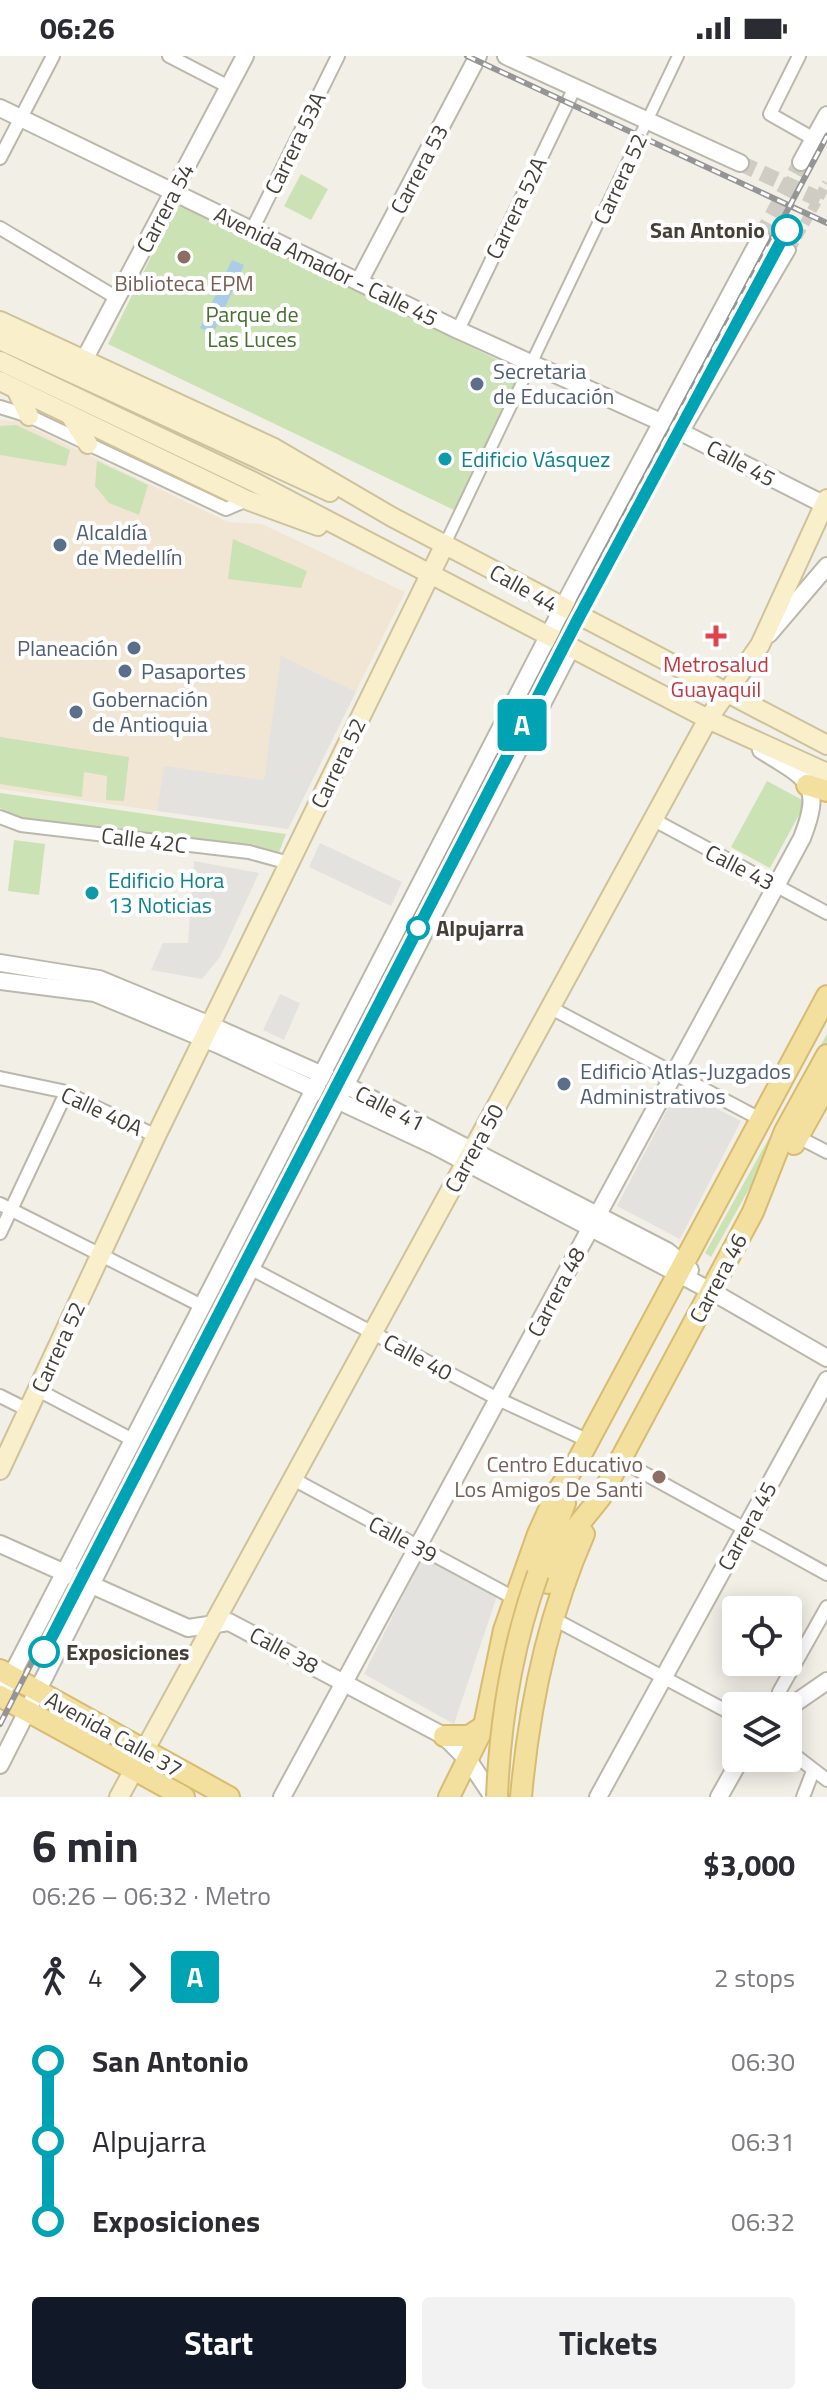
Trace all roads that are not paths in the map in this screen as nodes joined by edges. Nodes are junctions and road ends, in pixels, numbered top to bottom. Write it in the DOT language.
graph roads {
  1 [pos="53,56"];
  2 [pos="169,56"];
  3 [pos="245,56"];
  4 [pos="338,56"];
  5 [pos="478,56"];
  6 [pos="506,56"];
  7 [pos="678,56"];
  8 [pos="799,56"];
  9 [pos="229,87"];
  10 [pos="575,87"];
  11 [pos="0,108"];
  12 [pos="827,115"];
  13 [pos="21,118"];
  14 [pos="648,121"];
  15 [pos="814,139"];
  16 [pos="0,158"];
  17 [pos="801,162"];
  18 [pos="740,163"];
  19 [pos="174,192"];
  20 [pos="0,228"];
  21 [pos="252,230"];
  22 [pos="761,237"];
  23 [pos="790,250"];
  24 [pos="359,282"];
  25 [pos="117,298"];
  26 [pos="0,321"];
  27 [pos="458,330"];
  28 [pos="0,340"];
  29 [pos="84,360"];
  30 [pos="0,361"];
  31 [pos="534,364"];
  32 [pos="8,385"];
  33 [pos="0,407"];
  34 [pos="70,415"];
  35 [pos="29,416"];
  36 [pos="659,421"];
  37 [pos="683,433"];
  38 [pos="88,444"];
  39 [pos="247,500"];
  40 [pos="826,503"];
  41 [pos="392,517"];
  42 [pos="445,544"];
  43 [pos="379,548"];
  44 [pos="827,566"];
  45 [pos="432,574"];
  46 [pos="562,609"];
  47 [pos="549,637"];
  48 [pos="760,645"];
  49 [pos="571,648"];
  50 [pos="724,693"];
  51 [pos="708,719"];
  52 [pos="726,728"];
  53 [pos="827,745"];
  54 [pos="827,773"];
  55 [pos="817,788"];
  56 [pos="0,817"];
  57 [pos="654,820"];
  58 [pos="289,863"];
  59 [pos="777,885"];
  60 [pos="827,913"];
  61 [pos="0,963"];
  62 [pos="31,967"];
  63 [pos="6,981"];
  64 [pos="827,996"];
  65 [pos="551,1008"];
  66 [pos="827,1016"];
  67 [pos="207,1032"];
  68 [pos="827,1055"];
  69 [pos="674,1073"];
  70 [pos="0,1078"];
  71 [pos="318,1083"];
  72 [pos="345,1085"];
  73 [pos="827,1085"];
  74 [pos="66,1093"];
  75 [pos="337,1100"];
  76 [pos="781,1123"];
  77 [pos="156,1136"];
  78 [pos="827,1152"];
  79 [pos="470,1156"];
  80 [pos="5,1207"];
  81 [pos="594,1222"];
  82 [pos="0,1233"];
  83 [pos="100,1257"];
  84 [pos="250,1268"];
  85 [pos="674,1274"];
  86 [pos="711,1291"];
  87 [pos="202,1306"];
  88 [pos="373,1333"];
  89 [pos="827,1358"];
  90 [pos="827,1380"];
  91 [pos="38,1390"];
  92 [pos="0,1396"];
  93 [pos="498,1399"];
  94 [pos="28,1410"];
  95 [pos="133,1440"];
  96 [pos="589,1441"];
  97 [pos="620,1460"];
  98 [pos="576,1464"];
  99 [pos="0,1470"];
  100 [pos="293,1479"];
  101 [pos="600,1498"];
  102 [pos="744,1531"];
  103 [pos="0,1544"];
  104 [pos="418,1546"];
  105 [pos="63,1573"];
  106 [pos="827,1574"];
  107 [pos="543,1579"];
  108 [pos="89,1585"];
  109 [pos="514,1598"];
  110 [pos="827,1607"];
  111 [pos="552,1618"];
  112 [pos="214,1624"];
  113 [pos="6,1673"];
  114 [pos="663,1678"];
  115 [pos="827,1681"];
  116 [pos="345,1682"];
  117 [pos="37,1691"];
  118 [pos="779,1692"];
  119 [pos="0,1697"];
  120 [pos="802,1698"];
  121 [pos="722,1709"];
  122 [pos="27,1711"];
  123 [pos="484,1726"];
  124 [pos="527,1735"];
  125 [pos="444,1736"];
  126 [pos="145,1750"];
  127 [pos="469,1761"];
  128 [pos="802,1762"];
  129 [pos="0,1765"];
  130 [pos="134,1770"];
  131 [pos="813,1771"];
  132 [pos="733,1772"];
  133 [pos="827,1780"];
  134 [pos="119,1797"];
  135 [pos="184,1797"];
  136 [pos="229,1797"];
  137 [pos="282,1797"];
  138 [pos="449,1797"];
  139 [pos="495,1797"];
  140 [pos="510,1797"];
  141 [pos="521,1797"];
  142 [pos="598,1797"];
  143 [pos="719,1797"];
  144 [pos="803,1797"];
  1 -- 13 [label="street"];
  2 -- 9 [label="street"];
  3 -- 9 [label="street, Carrera 54"];
  4 -- 21 [label="street, Carrera 53A"];
  5 -- 24 [label="street, Carrera 53"];
  6 -- 10 [label="street"];
  7 -- 14 [label="street, Carrera 52"];
  8 -- 15 [label="street"];
  9 -- 19 [label="street, Carrera 54"];
  10 -- 14 [label="street"];
  10 -- 27 [label="street, Carrera 52A"];
  11 -- 13 [label="street, Avenida Amador - Calle 45"];
  12 -- 15 [label="street"];
  13 -- 16 [label="street"];
  13 -- 19 [label="street, Avenida Amador - Calle 45"];
  14 -- 18 [label="street"];
  14 -- 31 [label="street, Carrera 52"];
  15 -- 17 [label="street"];
  19 -- 21 [label="street, Avenida Amador - Calle 45"];
  19 -- 25 [label="street, Carrera 54"];
  20 -- 25 [label="street"];
  21 -- 24 [label="street, Avenida Amador - Calle 45"];
  22 -- 36 [label="street"];
  23 -- 37 [label="street"];
  24 -- 27 [label="street, Avenida Amador - Calle 45"];
  25 -- 29 [label="street, Carrera 54"];
  26 -- 29 [label="main road, Calle 44"];
  27 -- 31 [label="street, Avenida Amador - Calle 45"];
  28 -- 41 [label="main road, Calle 44"];
  29 -- 41 [label="main road, Calle 44"];
  30 -- 43 [label="main road, Calle 44"];
  31 -- 36 [label="street, Avenida Amador - Calle 45"];
  31 -- 42 [label="street, Carrera 52"];
  32 -- 34 [label="main road, Calle 44"];
  32 -- 35 [label="main road"];
  33 -- 35 [label="street, Calle 44"];
  34 -- 38 [label="main road"];
  34 -- 39 [label="main road, Calle 44"];
  35 -- 38 [label="street, Calle 44"];
  36 -- 37 [label="street, Calle 45"];
  36 -- 46 [label="street"];
  37 -- 40 [label="street, Calle 45"];
  38 -- 39 [label="street, Calle 44"];
  39 -- 43 [label="main road, Calle 44"];
  40 -- 48 [label="main road, Carrera 50"];
  41 -- 42 [label="main road, Calle 44"];
  42 -- 45 [label="main road, Carrera 52"];
  42 -- 46 [label="main road, Calle 44"];
  43 -- 45 [label="main road, Calle 44"];
  44 -- 48 [label="street"];
  45 -- 47 [label="main road, Calle 44"];
  45 -- 58 [label="main road, Carrera 52"];
  46 -- 47 [label="street"];
  46 -- 50 [label="main road, Calle 44"];
  47 -- 49 [label="main road, Calle 44"];
  47 -- 71 [label="street"];
  48 -- 50 [label="main road, Carrera 50"];
  49 -- 51 [label="main road, Calle 44"];
  49 -- 72 [label="street"];
  50 -- 51 [label="main road, Carrera 50"];
  50 -- 53 [label="main road, Calle 44"];
  51 -- 52 [label="main road, Calle 44"];
  51 -- 57 [label="main road, Carrera 50"];
  52 -- 54 [label="main road, Calle 44"];
  52 -- 55 [label="street, Calle 44"];
  55 -- 59 [label="street, Carrera 48"];
  56 -- 58 [label="street, Calle 42C"];
  57 -- 59 [label="street, Calle 43"];
  57 -- 65 [label="main road, Carrera 50"];
  58 -- 67 [label="main road, Carrera 52"];
  59 -- 60 [label="street, Calle 43"];
  59 -- 69 [label="street, Carrera 48"];
  61 -- 62 [label="street, Calle 41"];
  62 -- 63 [label="street"];
  62 -- 67 [label="street, Calle 41"];
  63 -- 67 [label="street, Calle 41"];
  64 -- 76 [label="main road, Carrera 46"];
  65 -- 69 [label="street"];
  65 -- 79 [label="main road, Carrera 50"];
  66 -- 76 [label="main road, Carrera 46"];
  67 -- 71 [label="street, Calle 41"];
  67 -- 77 [label="main road, Carrera 52"];
  68 -- 76 [label="main road, Carrera 46"];
  69 -- 76 [label="street"];
  69 -- 81 [label="street, Carrera 48"];
  70 -- 74 [label="street, Calle 40A"];
  71 -- 72 [label="street, Calle 41"];
  71 -- 75 [label="street, Calle 41"];
  71 -- 87 [label="street"];
  72 -- 75 [label="street"];
  72 -- 79 [label="street, Calle 41"];
  73 -- 76 [label="main road"];
  74 -- 77 [label="street, Calle 40A"];
  74 -- 80 [label="street"];
  75 -- 79 [label="street, Calle 41"];
  75 -- 84 [label="street"];
  76 -- 78 [label="street"];
  76 -- 85 [label="main road, Carrera 46"];
  76 -- 86 [label="main road, Carrera 46"];
  77 -- 83 [label="main road, Carrera 52"];
  79 -- 81 [label="street, Calle 41"];
  79 -- 88 [label="main road, Carrera 50"];
  80 -- 82 [label="street"];
  80 -- 83 [label="street"];
  81 -- 85 [label="street, Calle 41"];
  81 -- 93 [label="street, Carrera 48"];
  83 -- 87 [label="street"];
  83 -- 91 [label="main road, Carrera 52"];
  84 -- 88 [label="street, Calle 40"];
  84 -- 108 [label="street"];
  85 -- 86 [label="street, Calle 41"];
  85 -- 96 [label="main road, Carrera 46"];
  86 -- 89 [label="street, Calle 41"];
  86 -- 97 [label="main road, Carrera 46"];
  87 -- 95 [label="street"];
  88 -- 93 [label="street, Calle 40"];
  88 -- 100 [label="main road, Carrera 50"];
  90 -- 102 [label="street, Carrera 45"];
  91 -- 94 [label="main road, Carrera 52"];
  91 -- 95 [label="street"];
  92 -- 94 [label="street"];
  93 -- 96 [label="street, Calle 40"];
  93 -- 104 [label="street, Carrera 48"];
  94 -- 99 [label="main road, Carrera 52"];
  95 -- 105 [label="street"];
  96 -- 98 [label="main road, Carrera 46"];
  97 -- 101 [label="main road, Carrera 46"];
  97 -- 102 [label="street"];
  98 -- 107 [label="main road, Carrera 46"];
  98 -- 109 [label="main road, Carrera 46"];
  100 -- 104 [label="street, Calle 39"];
  100 -- 112 [label="main road, Carrera 50"];
  101 -- 107 [label="main road, Carrera 46"];
  101 -- 111 [label="main road, Carrera 46"];
  102 -- 106 [label="street"];
  102 -- 114 [label="street, Carrera 45"];
  103 -- 105 [label="street, Calle 38"];
  104 -- 109 [label="street, Calle 39"];
  104 -- 116 [label="street, Carrera 48"];
  105 -- 108 [label="street, Calle 38"];
  105 -- 113 [label="street"];
  107 -- 139 [label="main road, Carrera 46, bridge"];
  107 -- 140 [label="main road, Carrera 46"];
  108 -- 112 [label="street, Calle 38"];
  108 -- 117 [label="street"];
  109 -- 123 [label="main road, Carrera 46"];
  110 -- 118 [label="street"];
  111 -- 114 [label="street"];
  111 -- 124 [label="main road, Carrera 46"];
  112 -- 116 [label="street, Calle 38"];
  112 -- 126 [label="main road, Carrera 50"];
  113 -- 117 [label="main road, Avenida Calle 37"];
  113 -- 119 [label="street"];
  114 -- 121 [label="street"];
  114 -- 142 [label="street, Carrera 45"];
  115 -- 120 [label="street"];
  116 -- 125 [label="street, Calle 38"];
  116 -- 137 [label="street, Carrera 48"];
  117 -- 122 [label="street"];
  117 -- 126 [label="main road, Avenida Calle 37"];
  119 -- 122 [label="main road, Avenida Calle 37"];
  122 -- 129 [label="street"];
  122 -- 130 [label="main road, Avenida Calle 37"];
  123 -- 124 [label="main road"];
  123 -- 125 [label="main road"];
  123 -- 127 [label="main road, Carrera 46"];
  124 -- 141 [label="main road, Carrera 46"];
  125 -- 127 [label="street, Calle 38"];
  126 -- 130 [label="main road, Carrera 50"];
  126 -- 136 [label="main road, Avenida Calle 37"];
  127 -- 138 [label="main road, Carrera 46"];
  127 -- 139 [label="street, Calle 38"];
  128 -- 131 [label="street"];
  130 -- 134 [label="main road, Carrera 50"];
  130 -- 135 [label="main road, Avenida Calle 37"];
  131 -- 133 [label="street"];
  131 -- 144 [label="street"];
  132 -- 143 [label="street"];
}
